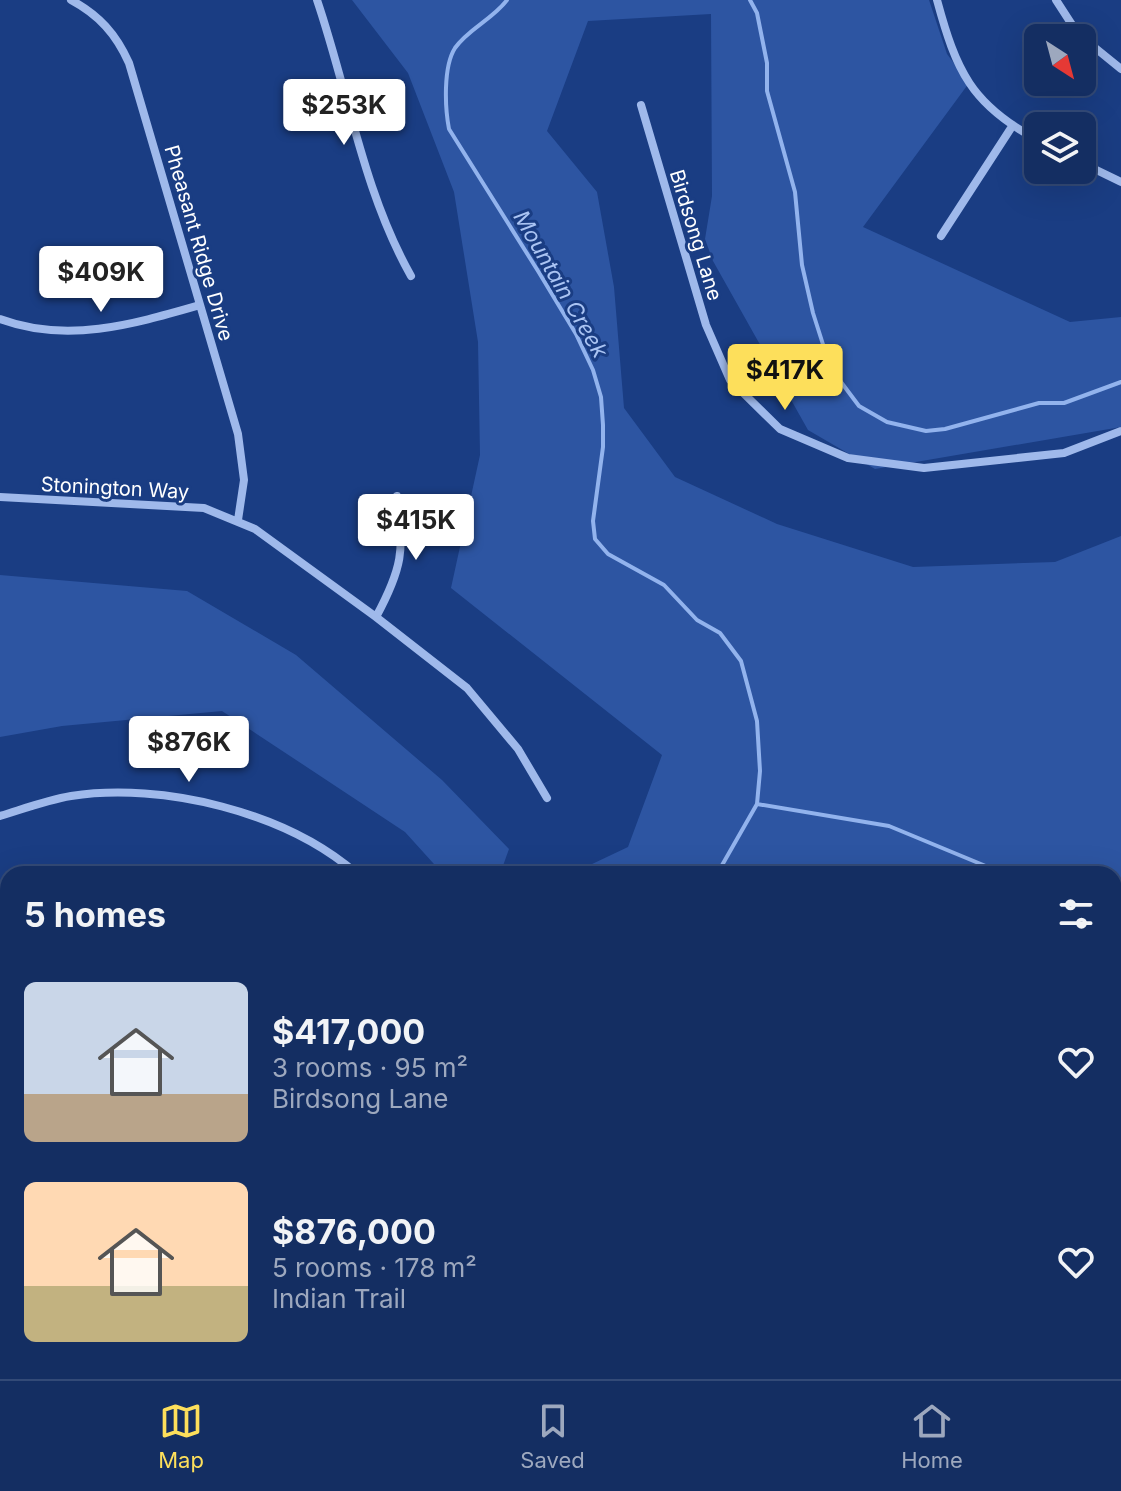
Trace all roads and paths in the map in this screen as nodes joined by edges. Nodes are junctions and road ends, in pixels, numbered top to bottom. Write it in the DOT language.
graph roads {
  1 [pos="71,0"];
  2 [pos="317,0"];
  3 [pos="937,0"];
  4 [pos="1056,0"];
  5 [pos="1121,69"];
  6 [pos="641,105"];
  7 [pos="1013,125"];
  8 [pos="1024,132"];
  9 [pos="1096,170"];
  10 [pos="1121,182"];
  11 [pos="941,236"];
  12 [pos="411,276"];
  13 [pos="200,305"];
  14 [pos="0,319"];
  15 [pos="1121,431"];
  16 [pos="397,496"];
  17 [pos="0,497"];
  18 [pos="238,520"];
  19 [pos="376,617"];
  20 [pos="547,798"];
  21 [pos="0,816"];
  22 [pos="346,866"];
  1 -- 13 [label="street, Pheasant Ridge Drive"];
  2 -- 12 [label="street"];
  3 -- 7 [label="street"];
  4 -- 5 [label="street"];
  6 -- 15 [label="street, Birdsong Lane"];
  7 -- 8 [label="street"];
  7 -- 11 [label="street"];
  9 -- 10 [label="street"];
  13 -- 14 [label="street"];
  13 -- 18 [label="street, Pheasant Ridge Drive"];
  16 -- 19 [label="street"];
  17 -- 18 [label="street, Stonington Way"];
  18 -- 19 [label="street, Stonington Way"];
  19 -- 20 [label="street, Stonington Way"];
  21 -- 22 [label="street"];
}
